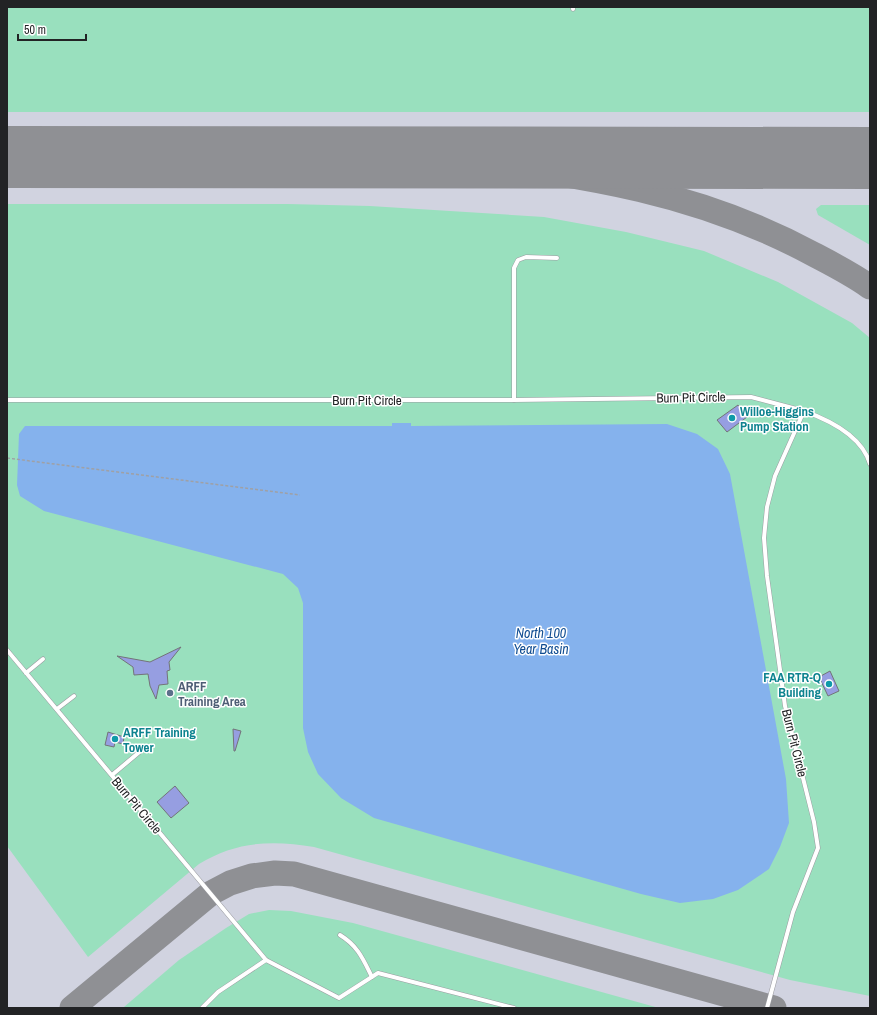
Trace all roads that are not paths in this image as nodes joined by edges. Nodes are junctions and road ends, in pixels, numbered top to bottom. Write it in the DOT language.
graph roads {
  1 [pos="556,258"];
  2 [pos="7,400"];
  3 [pos="514,400"];
  4 [pos="804,411"];
  5 [pos="870,464"];
  6 [pos="7,650"];
  7 [pos="43,659"];
  8 [pos="26,673"];
  9 [pos="74,696"];
  10 [pos="57,709"];
  11 [pos="143,749"];
  12 [pos="112,775"];
  13 [pos="340,935"];
  14 [pos="266,960"];
  15 [pos="372,976"];
  16 [pos="202,1008"];
  17 [pos="514,1008"];
  18 [pos="767,1008"];
  1 -- 3 [label="lane"];
  2 -- 3 [label="lane, Burn Pit Circle"];
  3 -- 4 [label="lane, Burn Pit Circle"];
  4 -- 5 [label="lane"];
  4 -- 18 [label="lane, Burn Pit Circle"];
  6 -- 8 [label="lane, Burn Pit Circle"];
  7 -- 8 [label="lane"];
  8 -- 10 [label="lane, Burn Pit Circle"];
  9 -- 10 [label="lane"];
  10 -- 12 [label="lane, Burn Pit Circle"];
  11 -- 12 [label="lane"];
  12 -- 14 [label="lane, Burn Pit Circle"];
  13 -- 15 [label="lane"];
  14 -- 15 [label="lane"];
  14 -- 16 [label="lane"];
  15 -- 17 [label="lane"];
}
